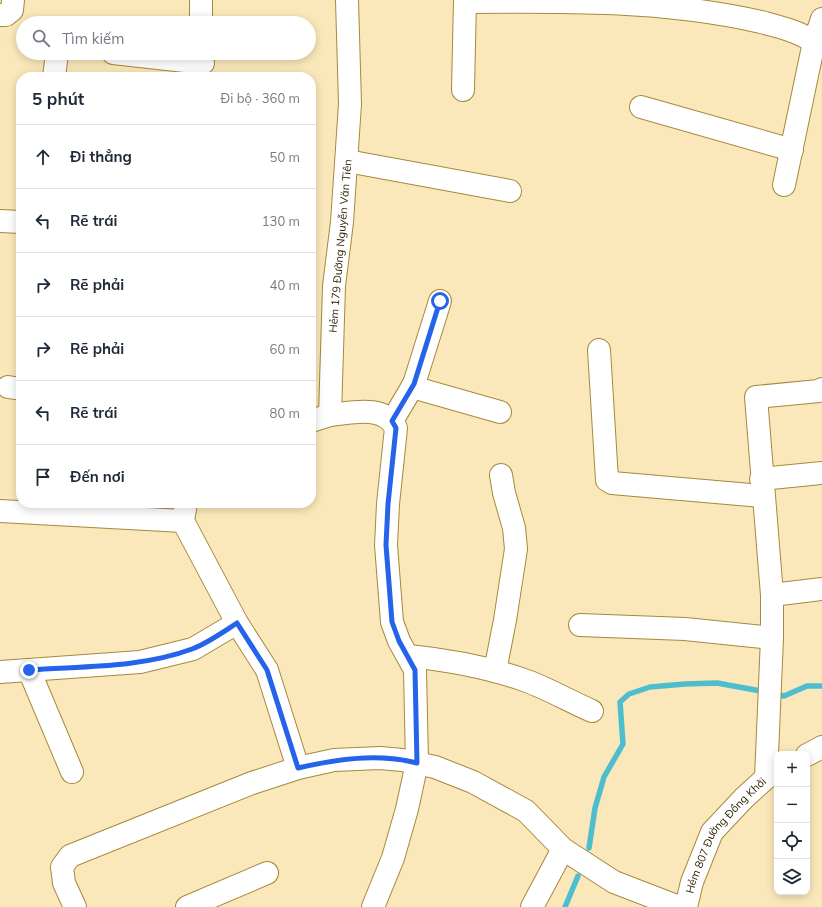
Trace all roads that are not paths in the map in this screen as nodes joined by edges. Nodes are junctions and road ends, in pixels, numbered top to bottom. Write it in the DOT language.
graph roads {
  1 [pos="13,0"];
  2 [pos="201,0"];
  3 [pos="347,0"];
  4 [pos="465,1"];
  5 [pos="0,15"];
  6 [pos="201,16"];
  7 [pos="822,19"];
  8 [pos="814,42"];
  9 [pos="56,60"];
  10 [pos="170,60"];
  11 [pos="203,64"];
  12 [pos="55,72"];
  13 [pos="463,90"];
  14 [pos="641,107"];
  15 [pos="792,150"];
  16 [pos="347,162"];
  17 [pos="784,185"];
  18 [pos="510,191"];
  19 [pos="0,221"];
  20 [pos="16,222"];
  21 [pos="440,301"];
  22 [pos="599,350"];
  23 [pos="412,387"];
  24 [pos="822,389"];
  25 [pos="500,412"];
  26 [pos="321,418"];
  27 [pos="392,421"];
  28 [pos="822,473"];
  29 [pos="501,475"];
  30 [pos="762,488"];
  31 [pos="0,511"];
  32 [pos="184,512"];
  33 [pos="822,589"];
  34 [pos="772,595"];
  35 [pos="237,623"];
  36 [pos="580,625"];
  37 [pos="772,638"];
  38 [pos="409,656"];
  39 [pos="29,670"];
  40 [pos="495,671"];
  41 [pos="0,672"];
  42 [pos="592,711"];
  43 [pos="822,747"];
  44 [pos="810,753"];
  45 [pos="417,763"];
  46 [pos="298,768"];
  47 [pos="72,772"];
  48 [pos="771,775"];
  49 [pos="563,849"];
  50 [pos="268,873"];
  51 [pos="75,907"];
  52 [pos="187,907"];
  53 [pos="373,907"];
  54 [pos="532,907"];
  55 [pos="679,907"];
  56 [pos="686,907"];
  1 -- 5 [label="street"];
  2 -- 6 [label="street"];
  3 -- 16 [label="street, Hẻm 179 Đường Nguyễn Văn Tiên"];
  4 -- 8 [label="street"];
  4 -- 13 [label="street"];
  7 -- 8 [label="street"];
  8 -- 15 [label="street"];
  9 -- 12 [label="street"];
  10 -- 11 [label="street"];
  14 -- 15 [label="street"];
  15 -- 17 [label="street"];
  16 -- 18 [label="street"];
  16 -- 26 [label="street, Hẻm 179 Đường Nguyễn Văn Tiên"];
  19 -- 20 [label="street"];
  21 -- 23 [label="street"];
  22 -- 30 [label="street"];
  23 -- 25 [label="street"];
  23 -- 27 [label="street"];
  24 -- 30 [label="street"];
  26 -- 27 [label="street, Hẻm 179 Đường Nguyễn Văn Tiên"];
  27 -- 38 [label="street"];
  28 -- 30 [label="street"];
  29 -- 40 [label="street"];
  30 -- 34 [label="street"];
  31 -- 32 [label="street"];
  32 -- 35 [label="street"];
  33 -- 34 [label="street"];
  34 -- 37 [label="street"];
  35 -- 39 [label="street"];
  35 -- 46 [label="street"];
  36 -- 37 [label="street"];
  37 -- 48 [label="street"];
  38 -- 40 [label="street"];
  38 -- 45 [label="street"];
  39 -- 41 [label="street"];
  39 -- 47 [label="street"];
  40 -- 42 [label="street"];
  43 -- 44 [label="street"];
  45 -- 46 [label="street"];
  45 -- 49 [label="street"];
  45 -- 53 [label="street"];
  46 -- 51 [label="street"];
  48 -- 56 [label="street, Hẻm 807 Đường Đồng Khởi"];
  49 -- 54 [label="street"];
  49 -- 55 [label="street"];
  50 -- 52 [label="street"];
}
